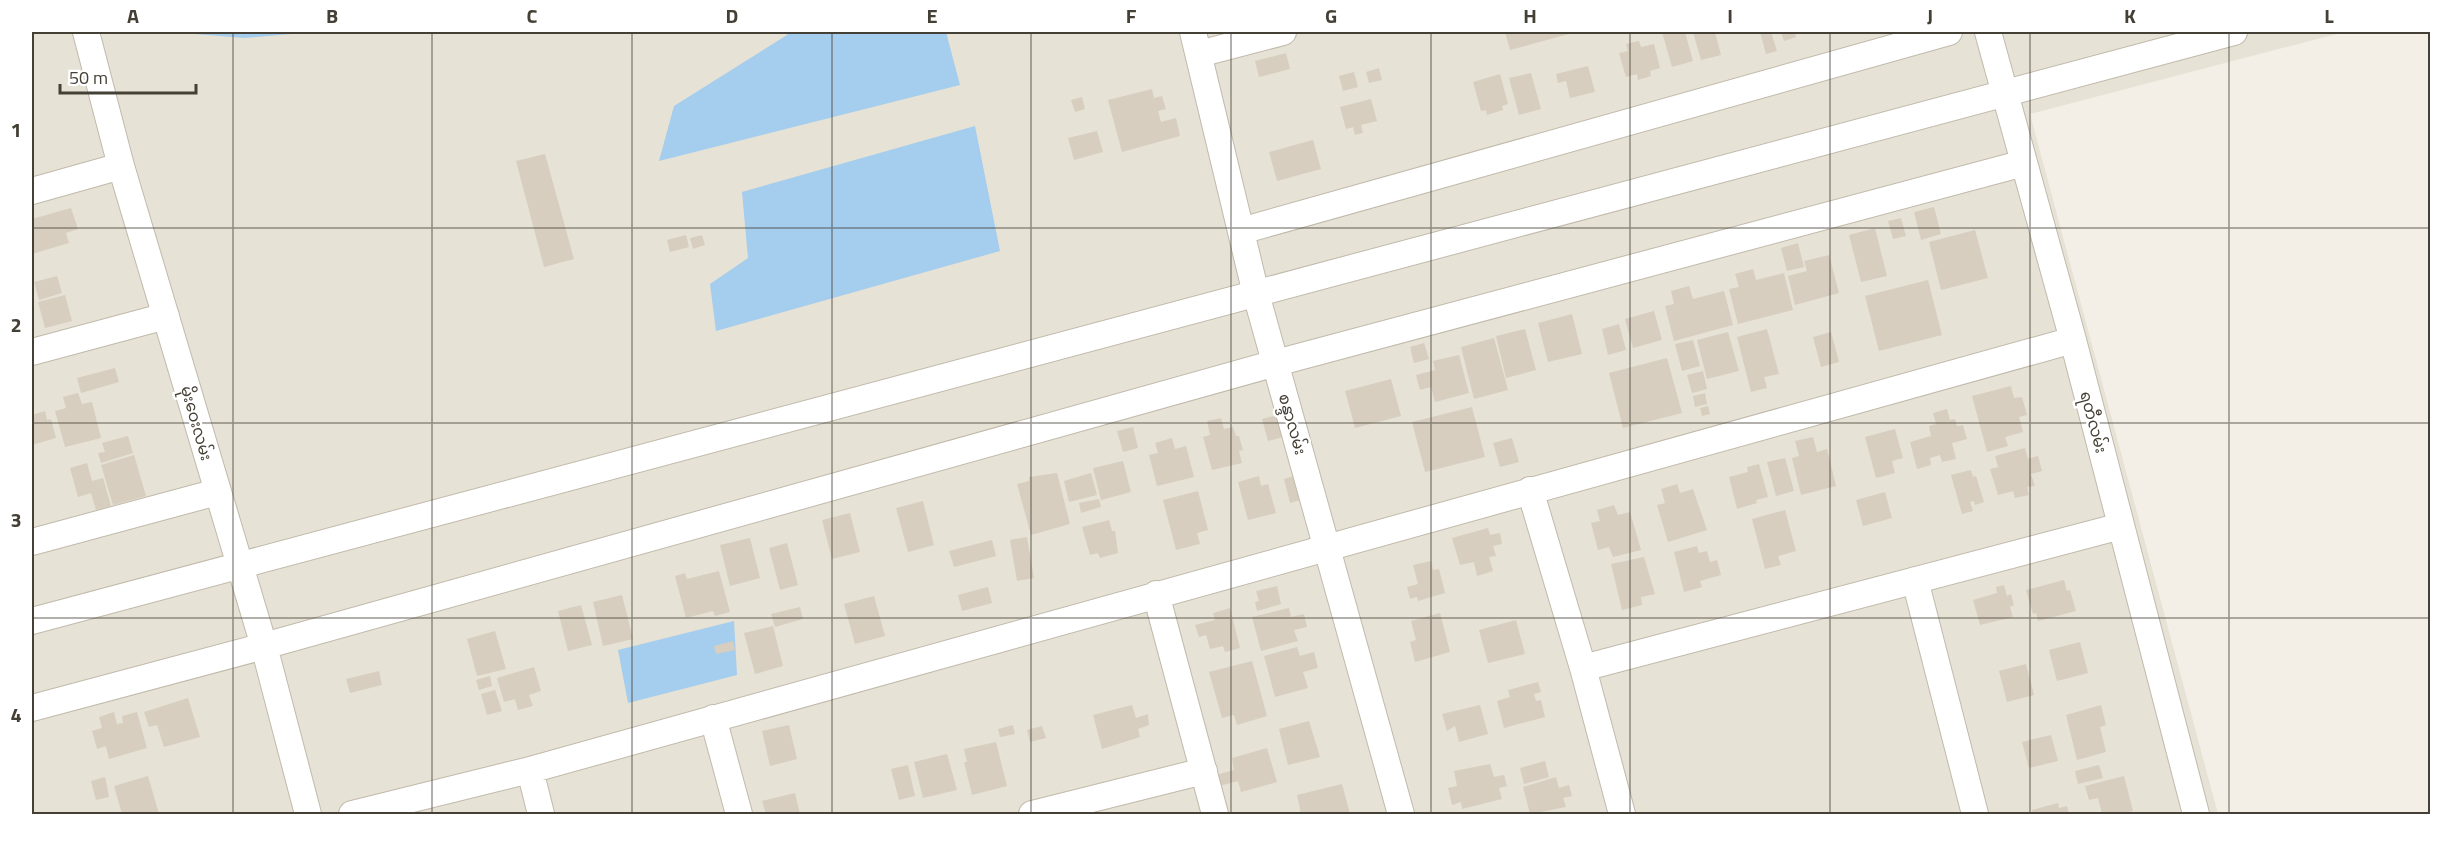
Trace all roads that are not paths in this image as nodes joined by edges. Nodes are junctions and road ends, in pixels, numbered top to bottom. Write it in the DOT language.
graph roads {
  1 [pos="86,32"];
  2 [pos="1283,32"];
  3 [pos="1949,32"];
  4 [pos="1988,32"];
  5 [pos="2234,32"];
  6 [pos="1196,43"];
  7 [pos="2005,92"];
  8 [pos="2024,164"];
  9 [pos="122,166"];
  10 [pos="32,191"];
  11 [pos="1241,231"];
  12 [pos="1256,294"];
  13 [pos="166,316"];
  14 [pos="2073,340"];
  15 [pos="32,352"];
  16 [pos="1276,363"];
  17 [pos="1530,490"];
  18 [pos="217,492"];
  19 [pos="2121,526"];
  20 [pos="32,542"];
  21 [pos="1327,547"];
  22 [pos="239,564"];
  23 [pos="1915,580"];
  24 [pos="1156,594"];
  25 [pos="32,621"];
  26 [pos="264,646"];
  27 [pos="1583,668"];
  28 [pos="32,708"];
  29 [pos="713,718"];
  30 [pos="530,770"];
  31 [pos="1204,771"];
  32 [pos="308,814"];
  33 [pos="352,814"];
  34 [pos="541,814"];
  35 [pos="739,814"];
  36 [pos="1032,814"];
  37 [pos="1215,814"];
  38 [pos="1401,814"];
  39 [pos="1622,814"];
  40 [pos="1975,814"];
  41 [pos="2196,814"];
  1 -- 9 [label="street, မိုးဝေးလမ်း"];
  2 -- 6 [label="street"];
  3 -- 11 [label="street"];
  4 -- 7 [label="street, ရတီလမ်း"];
  5 -- 7 [label="street"];
  6 -- 11 [label="street, စန္ဒာလမ်း"];
  7 -- 8 [label="street, ရတီလမ်း"];
  7 -- 12 [label="street"];
  8 -- 14 [label="street, ရတီလမ်း"];
  8 -- 16 [label="street"];
  9 -- 10 [label="street"];
  9 -- 13 [label="street, မိုးဝေးလမ်း"];
  11 -- 12 [label="street, စန္ဒာလမ်း"];
  12 -- 16 [label="street, စန္ဒာလမ်း"];
  12 -- 22 [label="street"];
  13 -- 15 [label="street"];
  13 -- 18 [label="street, မိုးဝေးလမ်း"];
  14 -- 17 [label="street"];
  14 -- 19 [label="street, ရတီလမ်း"];
  16 -- 21 [label="street, စန္ဒာလမ်း"];
  16 -- 26 [label="street"];
  17 -- 21 [label="street"];
  17 -- 27 [label="street"];
  18 -- 20 [label="street"];
  18 -- 22 [label="street, မိုးဝေးလမ်း"];
  19 -- 23 [label="street"];
  19 -- 41 [label="street, ရတီလမ်း"];
  21 -- 24 [label="street"];
  21 -- 38 [label="street, စန္ဒာလမ်း"];
  22 -- 25 [label="street"];
  22 -- 26 [label="street, မိုးဝေးလမ်း"];
  23 -- 27 [label="street"];
  23 -- 40 [label="street"];
  24 -- 29 [label="street"];
  24 -- 31 [label="street"];
  26 -- 28 [label="street"];
  26 -- 32 [label="street, မိုးဝေးလမ်း"];
  27 -- 39 [label="street"];
  29 -- 30 [label="street"];
  29 -- 35 [label="street"];
  30 -- 33 [label="street"];
  30 -- 34 [label="street"];
  31 -- 36 [label="street"];
  31 -- 37 [label="street"];
}
